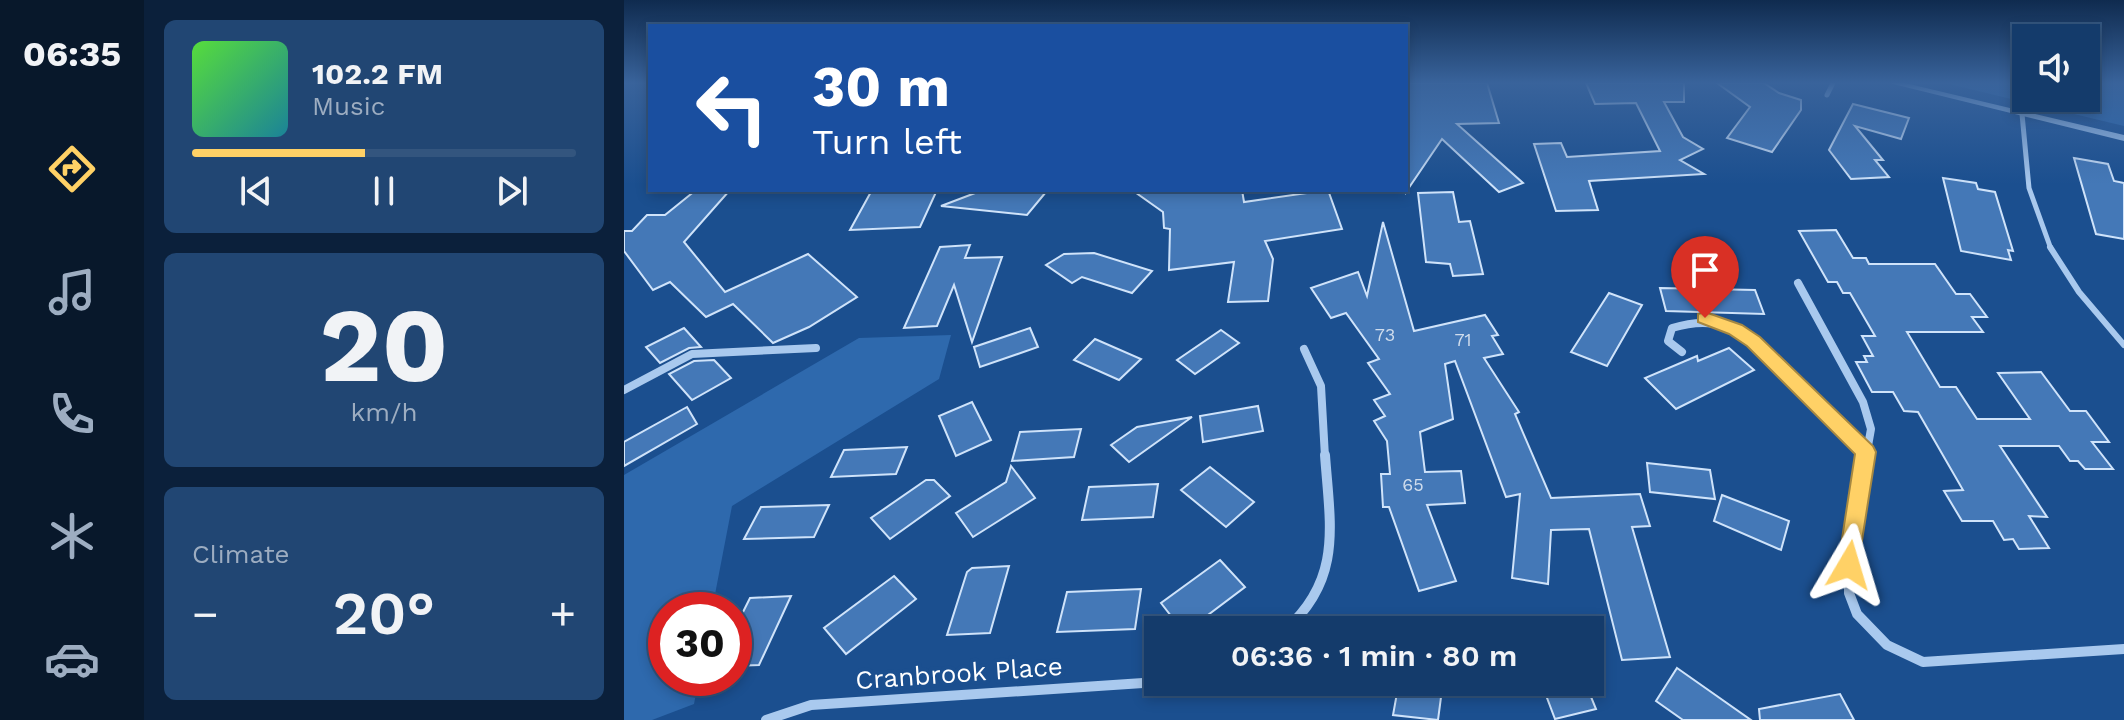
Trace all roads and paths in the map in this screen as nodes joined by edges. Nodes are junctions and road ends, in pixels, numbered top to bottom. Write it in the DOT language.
graph roads {
  1 [pos="2022,117"];
  2 [pos="2033,117"];
  3 [pos="2124,138"];
  4 [pos="1798,283"];
  5 [pos="2124,345"];
  6 [pos="816,348"];
  7 [pos="1304,349"];
  8 [pos="1682,352"];
  9 [pos="624,390"];
  10 [pos="1866,452"];
  11 [pos="1301,616"];
  12 [pos="2124,649"];
  13 [pos="1144,683"];
  14 [pos="766,720"];
  1 -- 5 [label="lane"];
  2 -- 3 [label="street"];
  4 -- 10 [label="street"];
  6 -- 9 [label="street"];
  7 -- 11 [label="street"];
  8 -- 10 [label="street"];
  10 -- 12 [label="street"];
  13 -- 14 [label="street, Cranbrook Place"];
}
